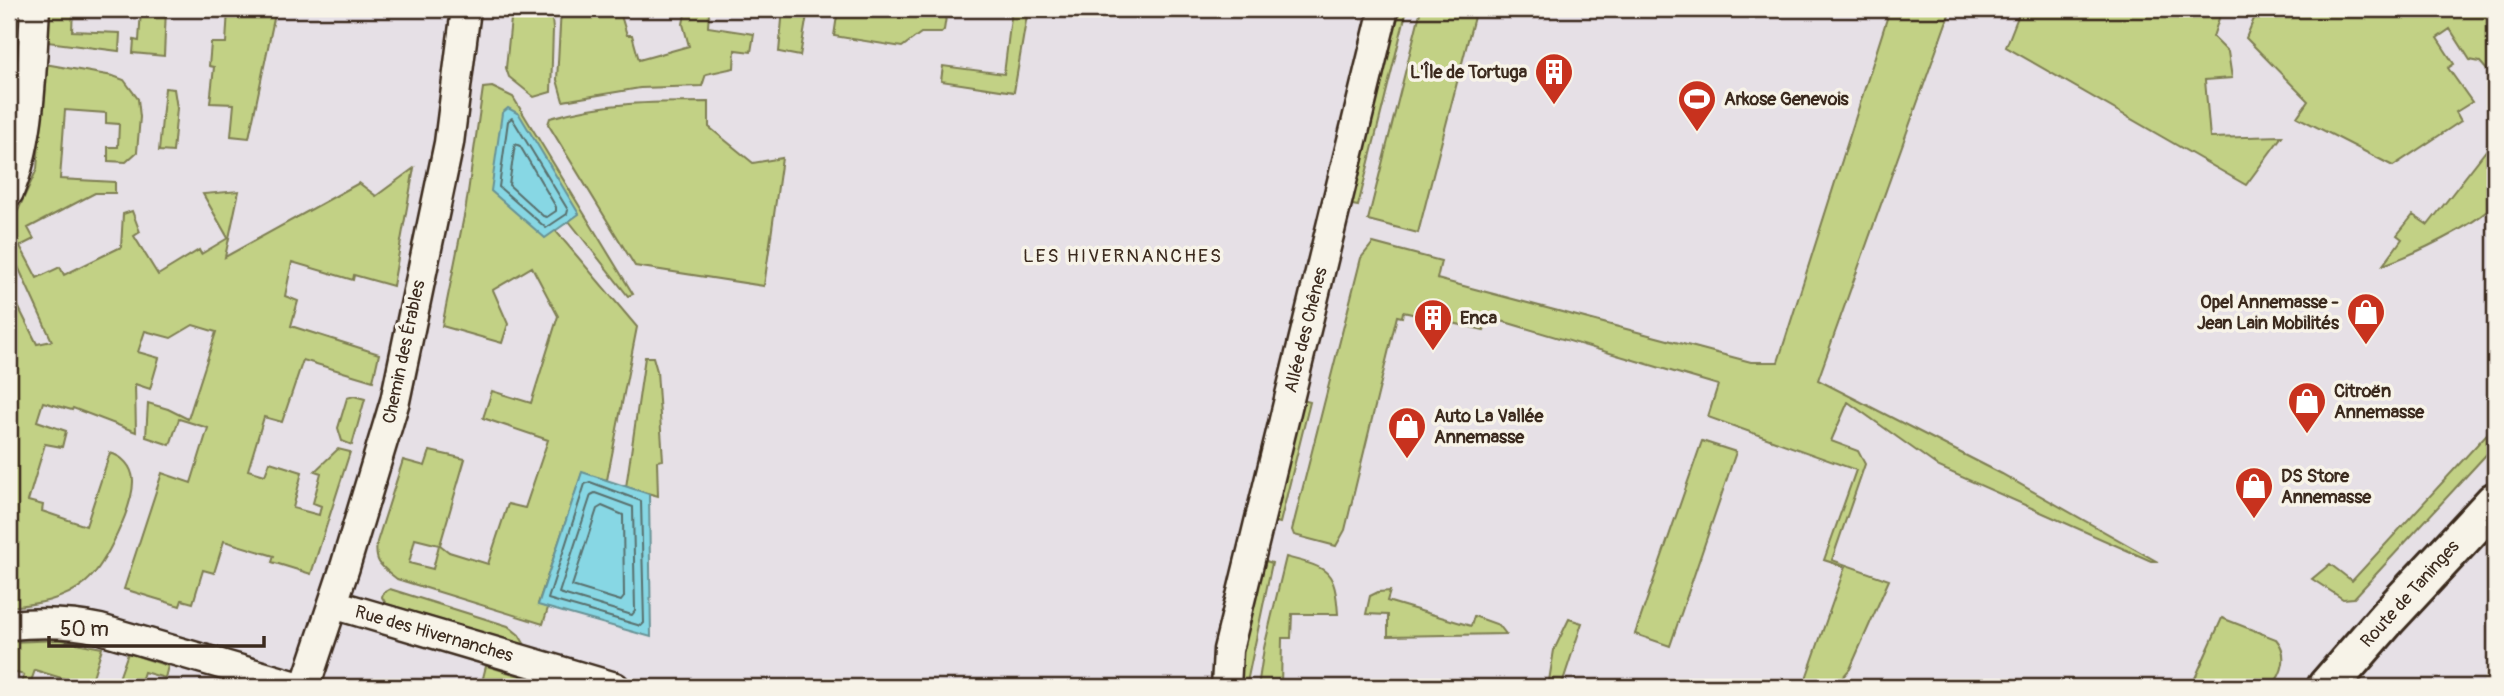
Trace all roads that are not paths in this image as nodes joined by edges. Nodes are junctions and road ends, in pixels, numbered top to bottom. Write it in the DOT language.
graph roads {
  1 [pos="35,9"];
  2 [pos="466,9"];
  3 [pos="1384,9"];
  4 [pos="9,192"];
  5 [pos="2495,502"];
  6 [pos="333,604"];
  7 [pos="9,625"];
  8 [pos="1228,650"];
  9 [pos="302,687"];
  10 [pos="615,687"];
  11 [pos="1210,687"];
  12 [pos="1226,687"];
  13 [pos="2327,687"];
  1 -- 4 [label="street"];
  2 -- 6 [label="street, Chemin des Érables"];
  3 -- 8 [label="street, Allée des Chênes"];
  5 -- 13 [label="main road, Route de Taninges"];
  6 -- 9 [label="street, Chemin des Érables"];
  6 -- 10 [label="street, Rue des Hivernanches"];
  7 -- 9 [label="street, Chemin des Érables"];
  8 -- 11 [label="street, Allée des Chênes"];
  8 -- 12 [label="street, Allée des Chênes"];
}
